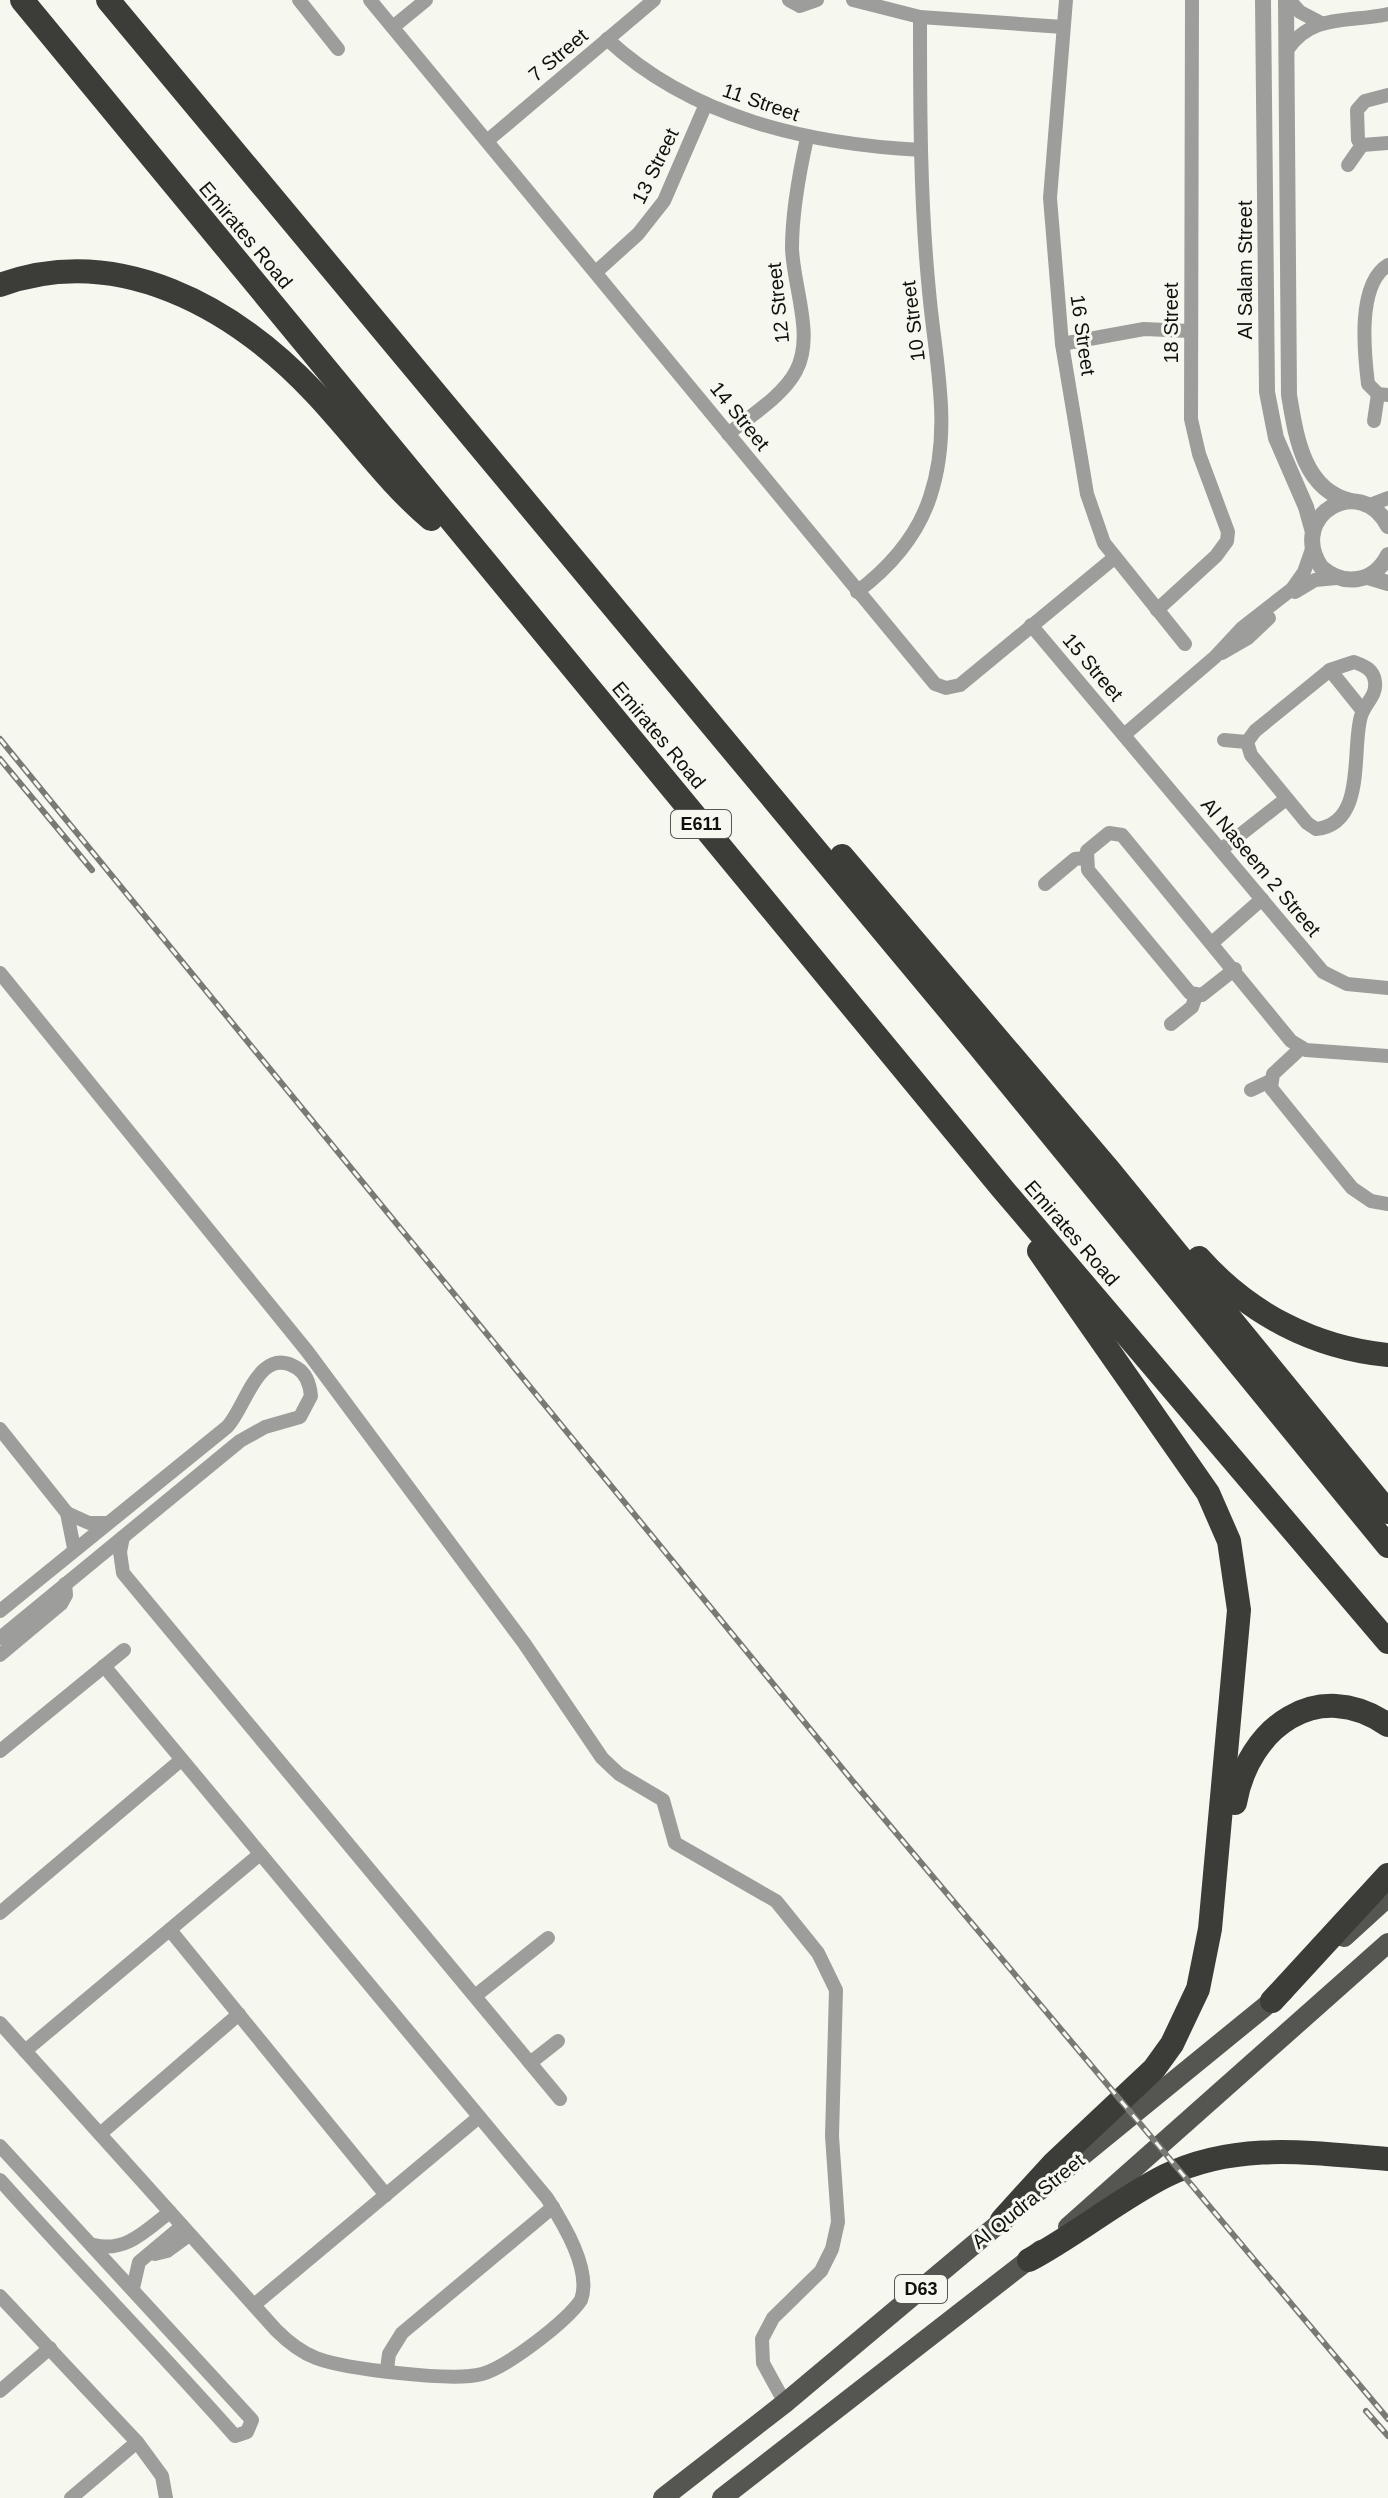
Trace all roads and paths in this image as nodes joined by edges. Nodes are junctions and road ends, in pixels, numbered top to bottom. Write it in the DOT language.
graph roads {
  1 [pos="22,0"];
  2 [pos="108,0"];
  3 [pos="299,0"];
  4 [pos="370,0"];
  5 [pos="426,0"];
  6 [pos="654,0"];
  7 [pos="789,0"];
  8 [pos="817,0"];
  9 [pos="837,0"];
  10 [pos="852,0"];
  11 [pos="1066,0"];
  12 [pos="1192,0"];
  13 [pos="1263,0"];
  14 [pos="1288,0"];
  15 [pos="1388,14"];
  16 [pos="920,17"];
  17 [pos="1321,23"];
  18 [pos="393,27"];
  19 [pos="1063,27"];
  20 [pos="607,39"];
  21 [pos="338,49"];
  22 [pos="1287,50"];
  23 [pos="1388,95"];
  24 [pos="706,104"];
  25 [pos="807,138"];
  26 [pos="487,141"];
  27 [pos="1388,143"];
  28 [pos="1362,145"];
  29 [pos="921,150"];
  30 [pos="1348,165"];
  31 [pos="1388,265"];
  32 [pos="596,272"];
  33 [pos="0,285"];
  34 [pos="1190,331"];
  35 [pos="1062,344"];
  36 [pos="1383,394"];
  37 [pos="1374,421"];
  38 [pos="728,434"];
  39 [pos="497,468"];
  40 [pos="1388,498"];
  41 [pos="1351,501"];
  42 [pos="1370,505"];
  43 [pos="1388,526"];
  44 [pos="1313,532"];
  45 [pos="466,539"];
  46 [pos="1312,549"];
  47 [pos="1388,555"];
  48 [pos="1114,558"];
  49 [pos="1368,577"];
  50 [pos="1337,578"];
  51 [pos="1388,583"];
  52 [pos="857,592"];
  53 [pos="1157,610"];
  54 [pos="1031,625"];
  55 [pos="1248,630"];
  56 [pos="1185,644"];
  57 [pos="1330,670"];
  58 [pos="1363,711"];
  59 [pos="1124,735"];
  60 [pos="1224,740"];
  61 [pos="1247,742"];
  62 [pos="1286,799"];
  63 [pos="822,834"];
  64 [pos="1222,849"];
  65 [pos="1084,858"];
  66 [pos="1045,884"];
  67 [pos="1262,899"];
  68 [pos="1213,942"];
  69 [pos="1235,969"];
  70 [pos="0,973"];
  71 [pos="1388,988"];
  72 [pos="1196,996"];
  73 [pos="1171,1024"];
  74 [pos="1300,1049"];
  75 [pos="1388,1056"];
  76 [pos="1270,1081"];
  77 [pos="1251,1090"];
  78 [pos="1001,1187"];
  79 [pos="1388,1204"];
  80 [pos="1388,1355"];
  81 [pos="0,1429"];
  82 [pos="1388,1512"];
  83 [pos="67,1513"];
  84 [pos="105,1523"];
  85 [pos="123,1537"];
  86 [pos="1388,1546"];
  87 [pos="74,1548"];
  88 [pos="89,1565"];
  89 [pos="123,1573"];
  90 [pos="65,1584"];
  91 [pos="0,1611"];
  92 [pos="0,1638"];
  93 [pos="1388,1642"];
  94 [pos="124,1650"];
  95 [pos="0,1655"];
  96 [pos="104,1666"];
  97 [pos="1388,1725"];
  98 [pos="0,1751"];
  99 [pos="181,1760"];
  100 [pos="260,1854"];
  101 [pos="1388,1875"];
  102 [pos="1388,1897"];
  103 [pos="1213,1906"];
  104 [pos="0,1913"];
  105 [pos="170,1930"];
  106 [pos="548,1938"];
  107 [pos="1388,1943"];
  108 [pos="475,1996"];
  109 [pos="1272,2001"];
  110 [pos="239,2014"];
  111 [pos="0,2023"];
  112 [pos="558,2041"];
  113 [pos="25,2051"];
  114 [pos="530,2063"];
  115 [pos="560,2099"];
  116 [pos="479,2117"];
  117 [pos="100,2134"];
  118 [pos="0,2146"];
  119 [pos="1388,2149"];
  120 [pos="1361,2157"];
  121 [pos="1388,2159"];
  122 [pos="0,2180"];
  123 [pos="386,2195"];
  124 [pos="553,2207"];
  125 [pos="170,2212"];
  126 [pos="1002,2220"];
  127 [pos="185,2231"];
  128 [pos="92,2244"];
  129 [pos="125,2245"];
  130 [pos="143,2258"];
  131 [pos="1029,2260"];
  132 [pos="133,2288"];
  133 [pos="0,2296"];
  134 [pos="254,2305"];
  135 [pos="50,2348"];
  136 [pos="387,2369"];
  137 [pos="0,2391"];
  138 [pos="785,2403"];
  139 [pos="137,2442"];
  140 [pos="71,2498"];
  141 [pos="166,2498"];
  142 [pos="663,2498"];
  143 [pos="722,2498"];
  1 -- 45 [label="highway, Emirates Road / E611"];
  2 -- 39 [label="highway"];
  3 -- 21 [label="street"];
  4 -- 18 [label="street, 14 Street"];
  5 -- 18 [label="street"];
  6 -- 20 [label="street, 7 Street"];
  7 -- 8 [label="street"];
  9 -- 10 [label="street"];
  10 -- 16 [label="street"];
  11 -- 19 [label="street, 16 Street"];
  12 -- 34 [label="street, 18 Street"];
  13 -- 44 [label="street, Al Salam Street"];
  14 -- 17 [label="street"];
  14 -- 22 [label="street, Al Salam Street"];
  15 -- 17 [label="street"];
  16 -- 19 [label="street"];
  16 -- 29 [label="street, 10 Street"];
  17 -- 22 [label="street"];
  18 -- 26 [label="street, 14 Street"];
  19 -- 35 [label="street, 16 Street"];
  20 -- 24 [label="street, 11 Street"];
  20 -- 26 [label="street, 7 Street"];
  22 -- 41 [label="street, Al Salam Street"];
  23 -- 28 [label="street"];
  24 -- 25 [label="street, 11 Street"];
  24 -- 32 [label="street, 13 Street"];
  25 -- 29 [label="street, 11 Street"];
  25 -- 38 [label="street, 12 Street"];
  26 -- 32 [label="street, 14 Street"];
  27 -- 28 [label="street"];
  28 -- 30 [label="street"];
  29 -- 52 [label="street, 10 Street"];
  31 -- 36 [label="street"];
  32 -- 38 [label="street, 14 Street"];
  33 -- 45 [label="highway"];
  34 -- 35 [label="street"];
  34 -- 53 [label="street, 18 Street"];
  35 -- 48 [label="street, 16 Street"];
  36 -- 37 [label="street"];
  38 -- 52 [label="street, 14 Street"];
  39 -- 63 [label="highway"];
  39 -- 86 [label="highway"];
  40 -- 42 [label="street"];
  41 -- 42 [label="street, Al Salam Street"];
  41 -- 44 [label="street"];
  42 -- 43 [label="street"];
  44 -- 46 [label="street"];
  45 -- 78 [label="highway, Emirates Road / E611"];
  46 -- 50 [label="street"];
  46 -- 55 [label="street"];
  47 -- 49 [label="street"];
  48 -- 53 [label="street, 16 Street"];
  48 -- 54 [label="street, 14 Street"];
  49 -- 50 [label="street"];
  49 -- 51 [label="street"];
  50 -- 55 [label="street"];
  52 -- 54 [label="street, 14 Street"];
  53 -- 56 [label="street, 16 Street"];
  54 -- 59 [label="street, 15 Street"];
  55 -- 59 [label="street"];
  57 -- 58 [label="street"];
  57 -- 58 [label="street"];
  57 -- 61 [label="street"];
  58 -- 62 [label="street"];
  59 -- 64 [label="street, Al Naseem 2 Street"];
  60 -- 61 [label="street"];
  61 -- 62 [label="street"];
  62 -- 64 [label="street"];
  63 -- 80 [label="highway"];
  63 -- 82 [label="highway"];
  64 -- 67 [label="street, Al Naseem 2 Street"];
  65 -- 66 [label="street"];
  65 -- 68 [label="street"];
  65 -- 72 [label="street"];
  67 -- 68 [label="street"];
  67 -- 71 [label="street, Al Naseem 2 Street"];
  68 -- 69 [label="street"];
  69 -- 72 [label="street"];
  69 -- 74 [label="street"];
  70 -- 138 [label="street"];
  72 -- 73 [label="street"];
  74 -- 75 [label="street"];
  74 -- 76 [label="street"];
  76 -- 77 [label="street"];
  76 -- 79 [label="street"];
  78 -- 93 [label="highway, Emirates Road / E611"];
  78 -- 103 [label="highway"];
  81 -- 83 [label="street"];
  83 -- 84 [label="street"];
  83 -- 87 [label="street"];
  84 -- 85 [label="street"];
  84 -- 87 [label="street"];
  85 -- 88 [label="street"];
  85 -- 89 [label="street"];
  87 -- 91 [label="street"];
  88 -- 89 [label="street"];
  88 -- 90 [label="street"];
  89 -- 108 [label="street"];
  90 -- 92 [label="street"];
  90 -- 95 [label="street"];
  94 -- 96 [label="street"];
  96 -- 98 [label="street"];
  96 -- 99 [label="street"];
  97 -- 103 [label="highway"];
  99 -- 100 [label="street"];
  99 -- 104 [label="street"];
  100 -- 105 [label="street"];
  100 -- 116 [label="street"];
  101 -- 109 [label="highway"];
  102 -- 109 [label="main road, Al Qudra Street / D63"];
  103 -- 126 [label="highway"];
  105 -- 110 [label="street"];
  105 -- 113 [label="street"];
  106 -- 108 [label="street"];
  107 -- 131 [label="main road, D63"];
  108 -- 114 [label="street"];
  109 -- 126 [label="main road, Al Qudra Street / D63"];
  110 -- 117 [label="street"];
  110 -- 123 [label="street"];
  111 -- 113 [label="street"];
  112 -- 114 [label="street"];
  113 -- 117 [label="street"];
  114 -- 115 [label="street"];
  116 -- 123 [label="street"];
  116 -- 124 [label="street"];
  117 -- 125 [label="street"];
  118 -- 128 [label="street"];
  119 -- 120 [label="highway"];
  120 -- 121 [label="highway"];
  120 -- 131 [label="highway"];
  122 -- 132 [label="street"];
  123 -- 134 [label="street"];
  124 -- 136 [label="street"];
  124 -- 136 [label="street"];
  125 -- 127 [label="street"];
  125 -- 129 [label="street"];
  126 -- 138 [label="main road, Al Qudra Street / D63"];
  127 -- 130 [label="street"];
  127 -- 134 [label="street"];
  128 -- 129 [label="street"];
  128 -- 132 [label="street"];
  129 -- 130 [label="street"];
  130 -- 132 [label="street"];
  131 -- 143 [label="main road, D63"];
  133 -- 135 [label="street"];
  134 -- 136 [label="street"];
  135 -- 137 [label="street"];
  135 -- 139 [label="street"];
  138 -- 142 [label="main road, Al Qudra Street / D63"];
  139 -- 140 [label="street"];
  139 -- 141 [label="street"];
}
